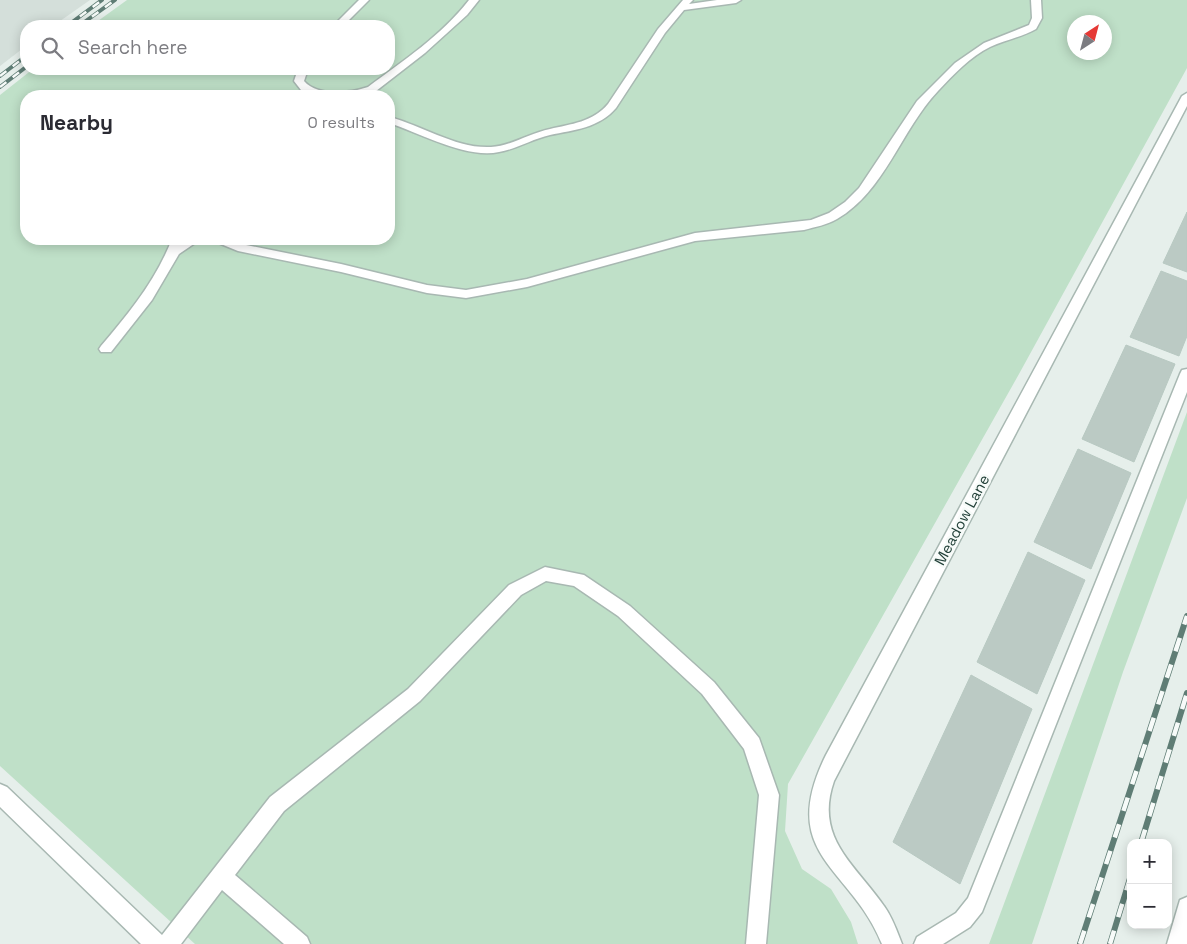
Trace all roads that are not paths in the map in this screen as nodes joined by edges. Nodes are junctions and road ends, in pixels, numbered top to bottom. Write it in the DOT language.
graph roads {
  1 [pos="364,0"];
  2 [pos="474,0"];
  3 [pos="736,0"];
  4 [pos="1036,0"];
  5 [pos="684,4"];
  6 [pos="344,20"];
  7 [pos="395,71"];
  8 [pos="302,75"];
  9 [pos="390,75"];
  10 [pos="309,90"];
  11 [pos="365,90"];
  12 [pos="1187,96"];
  13 [pos="395,122"];
  14 [pos="176,245"];
  15 [pos="182,245"];
  16 [pos="236,245"];
  17 [pos="173,252"];
  18 [pos="106,349"];
  19 [pos="1187,374"];
  20 [pos="0,794"];
  21 [pos="221,876"];
  22 [pos="1187,907"];
  23 [pos="1181,942"];
  24 [pos="759,943"];
  25 [pos="156,944"];
  26 [pos="168,944"];
  27 [pos="300,944"];
  28 [pos="892,944"];
  29 [pos="924,944"];
  1 -- 6 [label="street"];
  2 -- 7 [label="street"];
  3 -- 5 [label="street"];
  4 -- 16 [label="street"];
  5 -- 13 [label="street"];
  8 -- 10 [label="street"];
  9 -- 11 [label="street"];
  12 -- 28 [label="street, Meadow Lane"];
  14 -- 17 [label="street"];
  15 -- 17 [label="street"];
  17 -- 18 [label="street"];
  19 -- 29 [label="street"];
  20 -- 25 [label="street"];
  21 -- 24 [label="street"];
  21 -- 26 [label="street"];
  21 -- 27 [label="street"];
  22 -- 23 [label="street"];
}
